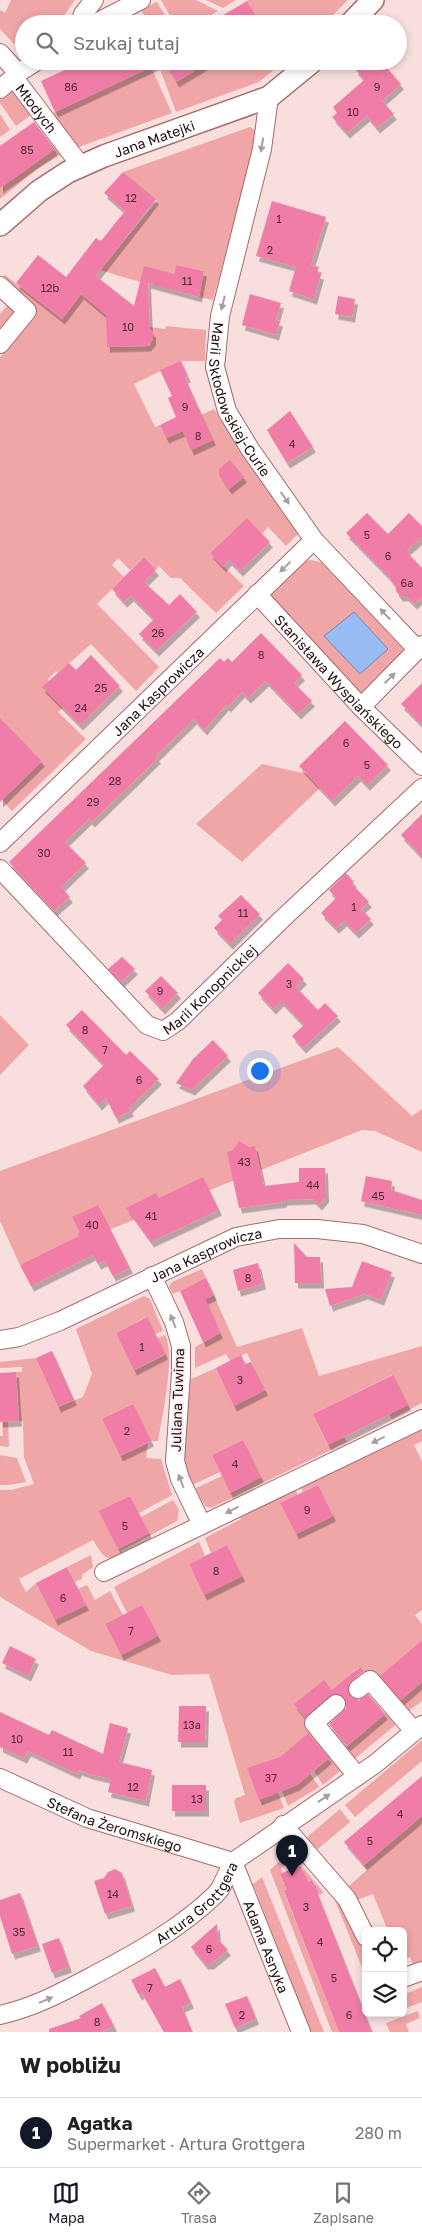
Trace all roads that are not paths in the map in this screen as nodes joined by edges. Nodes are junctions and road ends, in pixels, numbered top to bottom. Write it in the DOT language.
graph roads {
  1 [pos="94,0"];
  2 [pos="141,0"];
  3 [pos="373,0"];
  4 [pos="83,15"];
  5 [pos="112,15"];
  6 [pos="359,15"];
  7 [pos="0,52"];
  8 [pos="24,70"];
  9 [pos="302,70"];
  10 [pos="16,75"];
  11 [pos="0,89"];
  12 [pos="269,97"];
  13 [pos="81,166"];
  14 [pos="0,225"];
  15 [pos="0,286"];
  16 [pos="0,344"];
  17 [pos="314,540"];
  18 [pos="257,594"];
  19 [pos="420,648"];
  20 [pos="362,707"];
  21 [pos="422,766"];
  22 [pos="422,788"];
  23 [pos="0,843"];
  24 [pos="0,870"];
  25 [pos="422,1254"];
  26 [pos="152,1276"];
  27 [pos="0,1340"];
  28 [pos="422,1419"];
  29 [pos="202,1525"];
  30 [pos="104,1572"];
  31 [pos="358,1689"];
  32 [pos="336,1704"];
  33 [pos="418,1728"];
  34 [pos="357,1776"];
  35 [pos="0,1778"];
  36 [pos="283,1826"];
  37 [pos="233,1862"];
  38 [pos="362,1929"];
  39 [pos="422,1971"];
  40 [pos="407,1977"];
  41 [pos="0,2015"];
  42 [pos="301,2032"];
  1 -- 4 [label="street"];
  2 -- 5 [label="street"];
  3 -- 6 [label="street"];
  7 -- 10 [label="street, Młodych"];
  8 -- 10 [label="street"];
  9 -- 12 [label="street, Jana Matejki"];
  10 -- 11 [label="street"];
  10 -- 13 [label="street, Młodych"];
  12 -- 13 [label="street, Jana Matejki"];
  12 -- 17 [label="street, Marii Skłodowskiej-Curie, one-way"];
  13 -- 14 [label="street, Jana Matejki"];
  15 -- 16 [label="street"];
  17 -- 18 [label="street, Jana Kasprowicza, one-way"];
  19 -- 17 [label="street, Marii Skłodowskiej-Curie, one-way"];
  18 -- 20 [label="street, Stanisława Wyspiańskiego"];
  18 -- 23 [label="street, Jana Kasprowicza"];
  20 -- 19 [label="street, one-way"];
  20 -- 21 [label="street, Stanisława Wyspiańskiego"];
  22 -- 24 [label="street, Marii Konopnickiej"];
  25 -- 26 [label="street, Jana Kasprowicza"];
  26 -- 27 [label="street, Jana Kasprowicza"];
  29 -- 26 [label="street, Juliana Tuwima, one-way"];
  28 -- 29 [label="street, one-way"];
  29 -- 30 [label="street"];
  31 -- 33 [label="street"];
  32 -- 34 [label="street"];
  33 -- 34 [label="street, Artura Grottgera"];
  36 -- 34 [label="street, Artura Grottgera, one-way"];
  35 -- 37 [label="street, Stefana Żeromskiego"];
  36 -- 37 [label="street, Artura Grottgera"];
  36 -- 38 [label="street"];
  41 -- 37 [label="street, Artura Grottgera, one-way"];
  37 -- 42 [label="street, Adama Asnyka"];
  39 -- 40 [label="street"];
}
